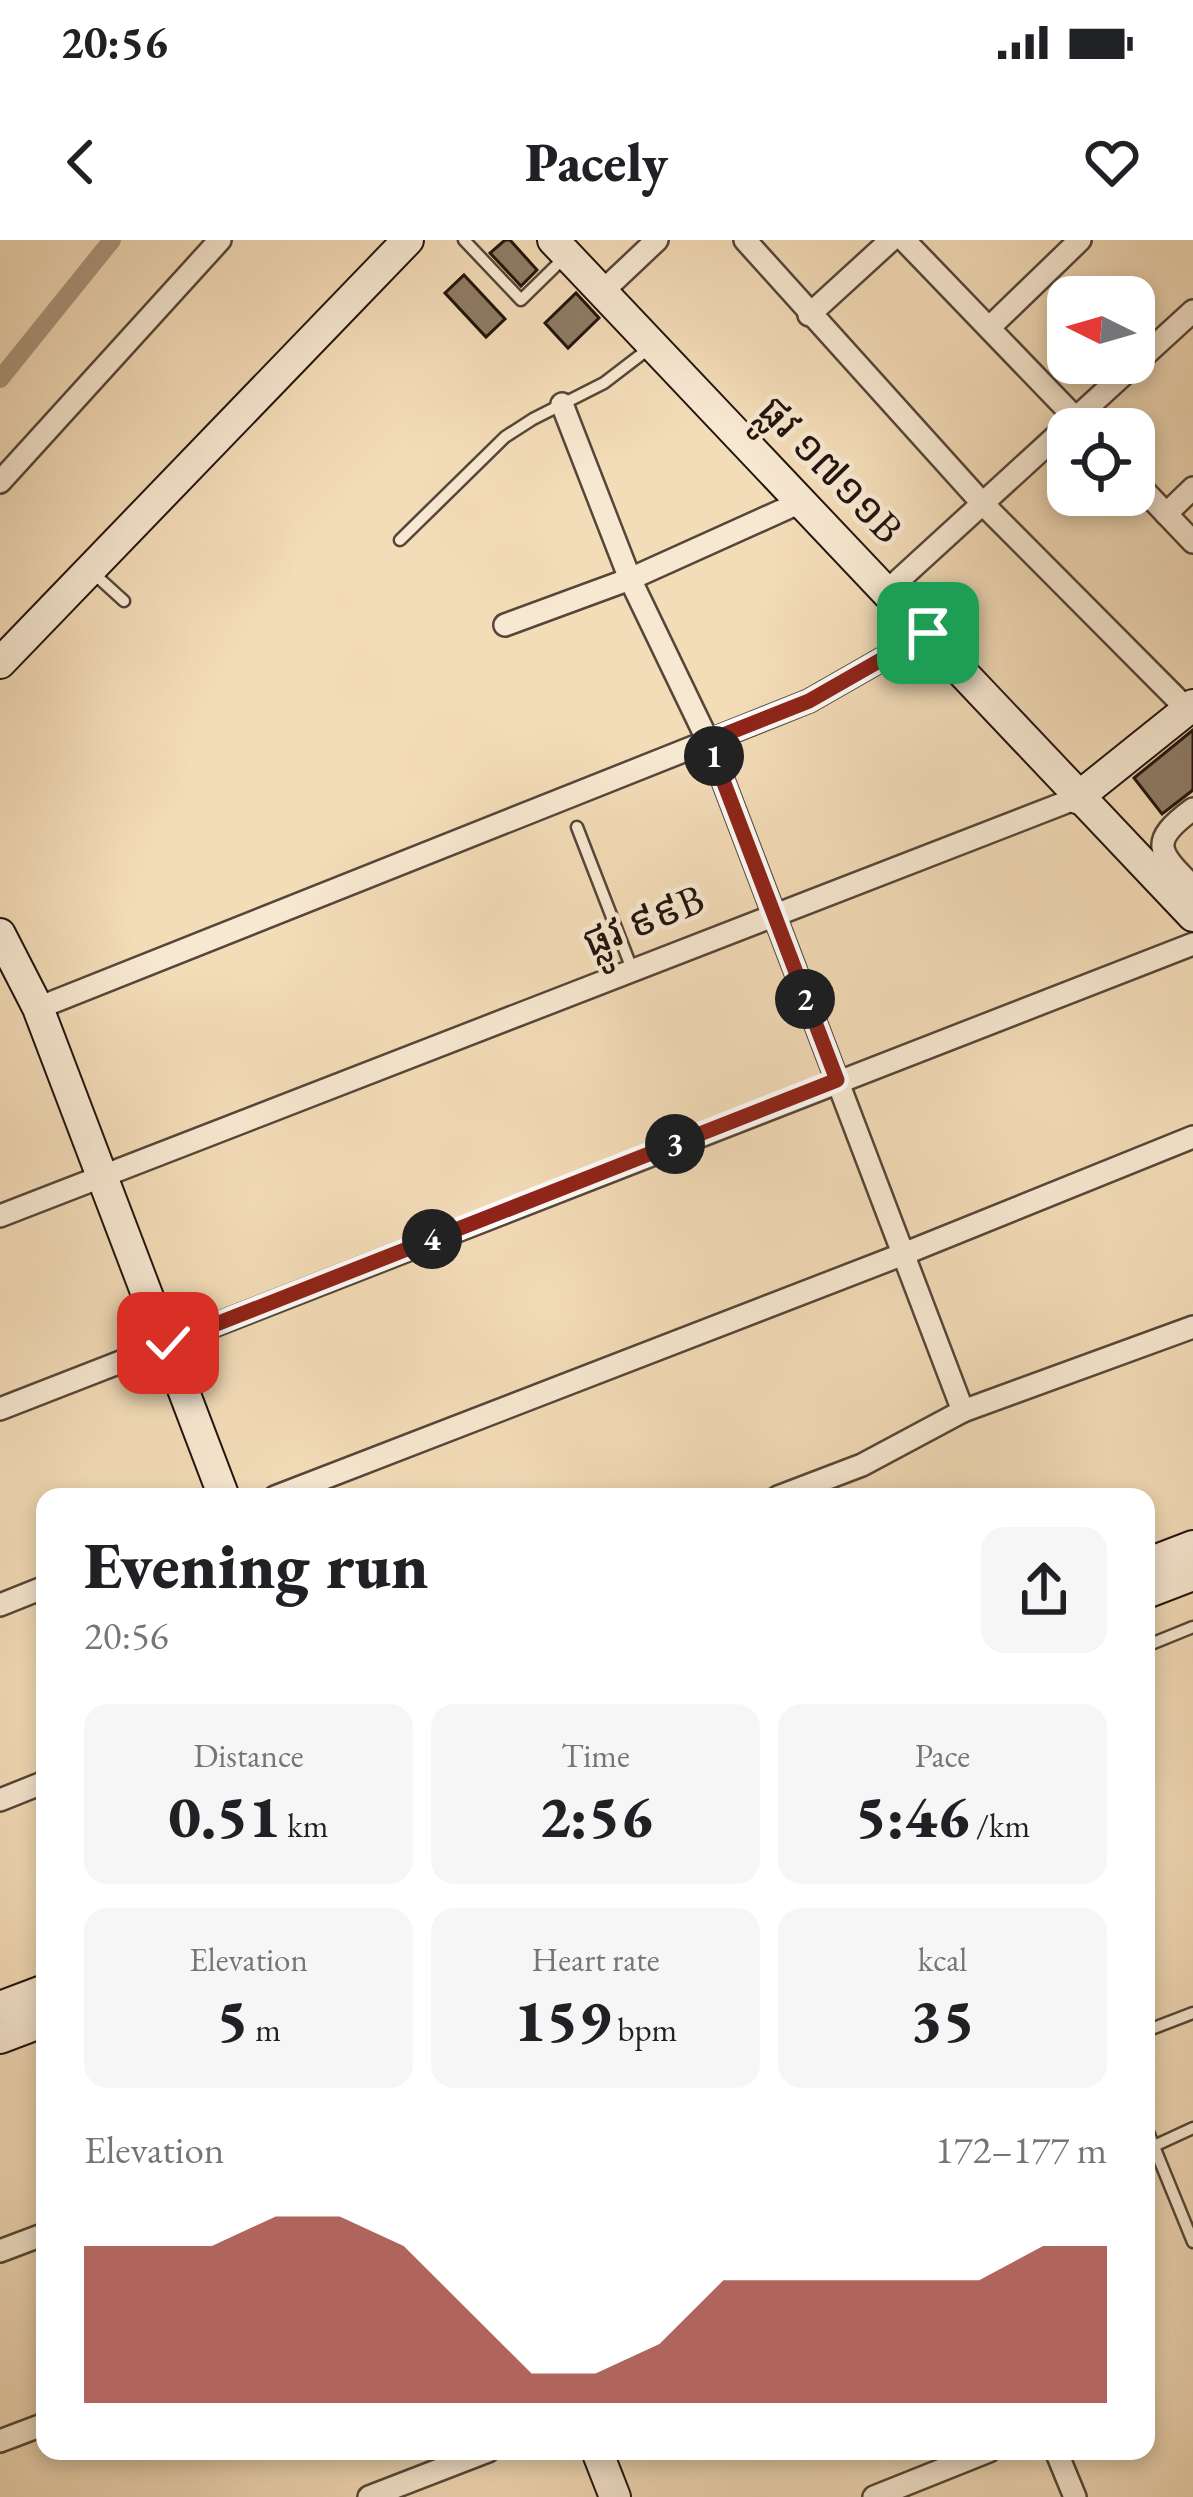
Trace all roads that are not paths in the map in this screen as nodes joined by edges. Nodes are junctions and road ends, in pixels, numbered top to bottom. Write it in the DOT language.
graph roads {
  1 [pos="220,240"];
  2 [pos="408,240"];
  3 [pos="484,240"];
  4 [pos="657,240"];
  5 [pos="745,240"];
  6 [pos="891,240"];
  7 [pos="904,240"];
  8 [pos="1080,240"];
  9 [pos="468,245"];
  10 [pos="560,247"];
  11 [pos="603,292"];
  12 [pos="1193,310"];
  13 [pos="809,315"];
  14 [pos="989,328"];
  15 [pos="654,345"];
  16 [pos="562,404"];
  17 [pos="1066,408"];
  18 [pos="1097,408"];
  19 [pos="1047,452"];
  20 [pos="0,482"];
  21 [pos="1193,488"];
  22 [pos="803,501"];
  23 [pos="1155,502"];
  24 [pos="983,504"];
  25 [pos="1166,514"];
  26 [pos="400,539"];
  27 [pos="1193,542"];
  28 [pos="89,570"];
  29 [pos="630,578"];
  30 [pos="889,590"];
  31 [pos="124,601"];
  32 [pos="505,625"];
  33 [pos="928,633"];
  34 [pos="0,663"];
  35 [pos="1190,707"];
  36 [pos="708,741"];
  37 [pos="1077,798"];
  38 [pos="1193,809"];
  39 [pos="577,827"];
  40 [pos="1193,887"];
  41 [pos="772,914"];
  42 [pos="1193,916"];
  43 [pos="1,936"];
  44 [pos="1193,944"];
  45 [pos="632,969"];
  46 [pos="38,1008"];
  47 [pos="837,1080"];
  48 [pos="1193,1137"];
  49 [pos="103,1178"];
  50 [pos="0,1216"];
  51 [pos="902,1255"];
  52 [pos="1193,1328"];
  53 [pos="168,1343"];
  54 [pos="0,1409"];
  55 [pos="963,1411"];
  56 [pos="221,1488"];
  57 [pos="298,1488"];
  58 [pos="802,1488"];
  59 [pos="1193,1546"];
  60 [pos="1155,1561"];
  61 [pos="1193,1575"];
  62 [pos="1155,1590"];
  63 [pos="36,1591"];
  64 [pos="0,1605"];
  65 [pos="1193,1627"];
  66 [pos="1155,1642"];
  67 [pos="36,1785"];
  68 [pos="0,1799"];
  69 [pos="36,1993"];
  70 [pos="0,2007"];
  71 [pos="1193,2013"];
  72 [pos="36,2024"];
  73 [pos="1155,2028"];
  74 [pos="0,2038"];
  75 [pos="1193,2128"];
  76 [pos="1155,2146"];
  77 [pos="1155,2148"];
  78 [pos="36,2237"];
  79 [pos="1193,2242"];
  80 [pos="0,2251"];
  81 [pos="36,2427"];
  82 [pos="0,2441"];
  83 [pos="465,2460"];
  84 [pos="601,2460"];
  85 [pos="966,2460"];
  86 [pos="1060,2460"];
  87 [pos="370,2497"];
  88 [pos="615,2497"];
  89 [pos="874,2497"];
  90 [pos="1075,2497"];
  1 -- 20 [label="street"];
  2 -- 28 [label="street"];
  3 -- 9 [label="lane"];
  4 -- 11 [label="street"];
  5 -- 13 [label="street"];
  6 -- 13 [label="street"];
  7 -- 14 [label="street"];
  8 -- 14 [label="street"];
  9 -- 10 [label="lane"];
  10 -- 11 [label="street, ផ្លូវ ១៧១១B"];
  11 -- 15 [label="street, ផ្លូវ ១៧១១B"];
  12 -- 18 [label="street"];
  13 -- 24 [label="street"];
  14 -- 17 [label="street"];
  15 -- 16 [label="lane"];
  15 -- 22 [label="street, ផ្លូវ ១៧១១B"];
  16 -- 26 [label="lane"];
  16 -- 29 [label="street"];
  19 -- 24 [label="street"];
  21 -- 25 [label="street"];
  22 -- 29 [label="street"];
  22 -- 30 [label="street, ផ្លូវ ១៧១១B"];
  23 -- 25 [label="street"];
  24 -- 30 [label="street"];
  24 -- 35 [label="street"];
  25 -- 27 [label="street"];
  28 -- 31 [label="lane"];
  28 -- 34 [label="street"];
  29 -- 32 [label="street"];
  29 -- 36 [label="street"];
  30 -- 33 [label="street, ផ្លូវ ១៧១១B"];
  33 -- 36 [label="street"];
  33 -- 37 [label="street, ផ្លូវ ១៧១១B"];
  35 -- 37 [label="street, ផ្លូវ ៩៩B"];
  36 -- 41 [label="street"];
  36 -- 46 [label="street"];
  37 -- 41 [label="street, ផ្លូវ ៩៩B"];
  37 -- 42 [label="street, ផ្លូវ ១៧១១B"];
  38 -- 40 [label="street"];
  39 -- 45 [label="lane"];
  41 -- 45 [label="street, ផ្លូវ ៩៩B"];
  41 -- 47 [label="street"];
  43 -- 46 [label="street"];
  44 -- 47 [label="street"];
  45 -- 49 [label="street, ផ្លូវ ៩៩B"];
  46 -- 49 [label="street"];
  47 -- 51 [label="street"];
  47 -- 53 [label="street"];
  48 -- 51 [label="street"];
  49 -- 50 [label="street, ផ្លូវ ៩៩B"];
  49 -- 53 [label="street"];
  51 -- 55 [label="street"];
  51 -- 57 [label="street"];
  52 -- 55 [label="street"];
  53 -- 54 [label="street"];
  53 -- 56 [label="street"];
  55 -- 58 [label="street"];
  59 -- 60 [label="street"];
  61 -- 62 [label="street"];
  63 -- 64 [label="street"];
  65 -- 66 [label="lane"];
  67 -- 68 [label="street"];
  69 -- 70 [label="street"];
  71 -- 73 [label="lane"];
  72 -- 74 [label="street"];
  75 -- 76 [label="lane"];
  77 -- 79 [label="lane"];
  78 -- 80 [label="street"];
  81 -- 82 [label="street"];
  83 -- 87 [label="street"];
  84 -- 88 [label="street"];
  85 -- 89 [label="street"];
  86 -- 90 [label="street"];
}
